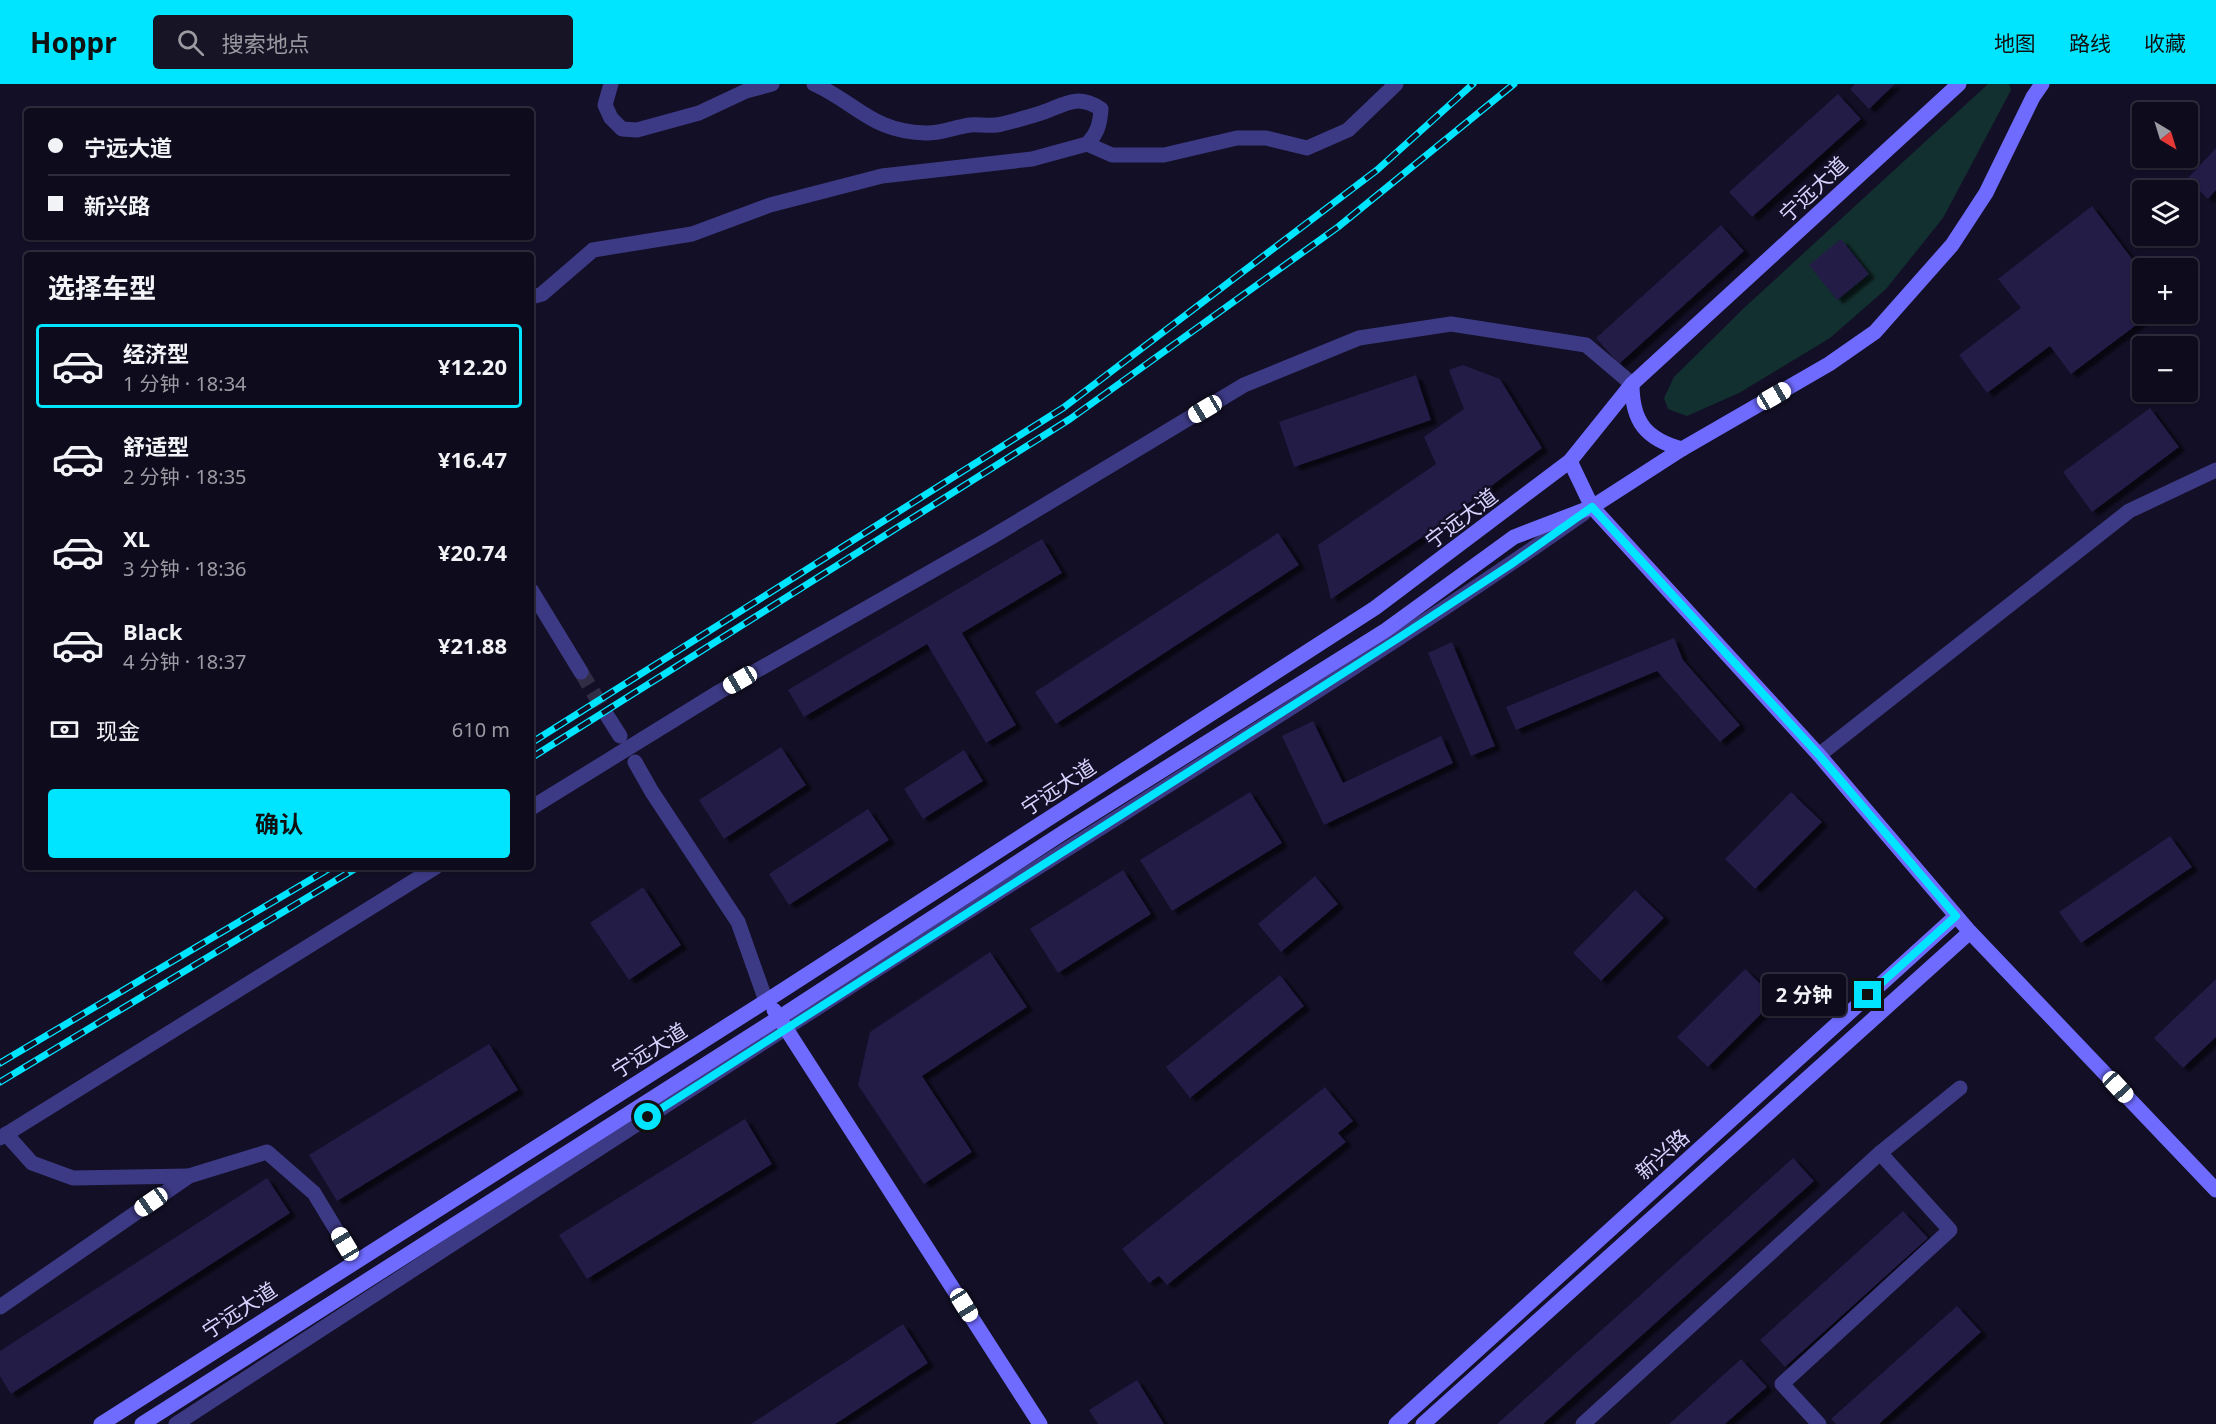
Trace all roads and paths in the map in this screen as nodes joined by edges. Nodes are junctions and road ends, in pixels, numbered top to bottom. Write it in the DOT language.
graph roads {
  1 [pos="611,84"];
  2 [pos="772,84"];
  3 [pos="814,84"];
  4 [pos="1396,84"];
  5 [pos="1959,84"];
  6 [pos="2035,88"];
  7 [pos="1087,144"];
  8 [pos="534,296"];
  9 [pos="1632,384"];
  10 [pos="1682,449"];
  11 [pos="1570,461"];
  12 [pos="2216,470"];
  13 [pos="1592,507"];
  14 [pos="534,595"];
  15 [pos="581,672"];
  16 [pos="608,717"];
  17 [pos="620,736"];
  18 [pos="1819,755"];
  19 [pos="635,762"];
  20 [pos="534,806"];
  21 [pos="431,870"];
  22 [pos="1956,916"];
  23 [pos="1970,932"];
  24 [pos="766,1001"];
  25 [pos="783,1023"];
  26 [pos="1960,1088"];
  27 [pos="3,1136"];
  28 [pos="1880,1153"];
  29 [pos="189,1176"];
  30 [pos="2216,1190"];
  31 [pos="355,1261"];
  32 [pos="0,1307"];
  33 [pos="100,1424"];
  34 [pos="142,1424"];
  35 [pos="176,1424"];
  36 [pos="1040,1424"];
  37 [pos="1396,1424"];
  38 [pos="1423,1424"];
  39 [pos="1583,1424"];
  40 [pos="1819,1424"];
  1 -- 2 [label="street"];
  3 -- 7 [label="street"];
  4 -- 7 [label="street"];
  5 -- 9 [label="main road, 宁远大道"];
  6 -- 10 [label="main road, 宁远大道"];
  7 -- 8 [label="street"];
  9 -- 10 [label="main road"];
  9 -- 11 [label="main road, 宁远大道"];
  9 -- 20 [label="street"];
  10 -- 13 [label="main road, 宁远大道"];
  11 -- 13 [label="main road"];
  11 -- 24 [label="main road, 宁远大道"];
  12 -- 18 [label="street"];
  13 -- 18 [label="main road"];
  13 -- 25 [label="main road, 宁远大道"];
  14 -- 15 [label="street"];
  16 -- 17 [label="street"];
  18 -- 22 [label="main road"];
  19 -- 24 [label="street"];
  21 -- 27 [label="street"];
  22 -- 23 [label="main road"];
  22 -- 37 [label="main road, 新兴路"];
  23 -- 30 [label="main road"];
  23 -- 38 [label="main road, 新兴路"];
  24 -- 25 [label="main road"];
  24 -- 31 [label="main road, 宁远大道"];
  25 -- 34 [label="main road, 宁远大道"];
  25 -- 35 [label="street, 宁远大道"];
  25 -- 36 [label="main road"];
  26 -- 28 [label="street"];
  27 -- 29 [label="street"];
  28 -- 39 [label="street"];
  28 -- 40 [label="street"];
  29 -- 31 [label="street"];
  29 -- 32 [label="street"];
  31 -- 33 [label="main road, 宁远大道"];
}
